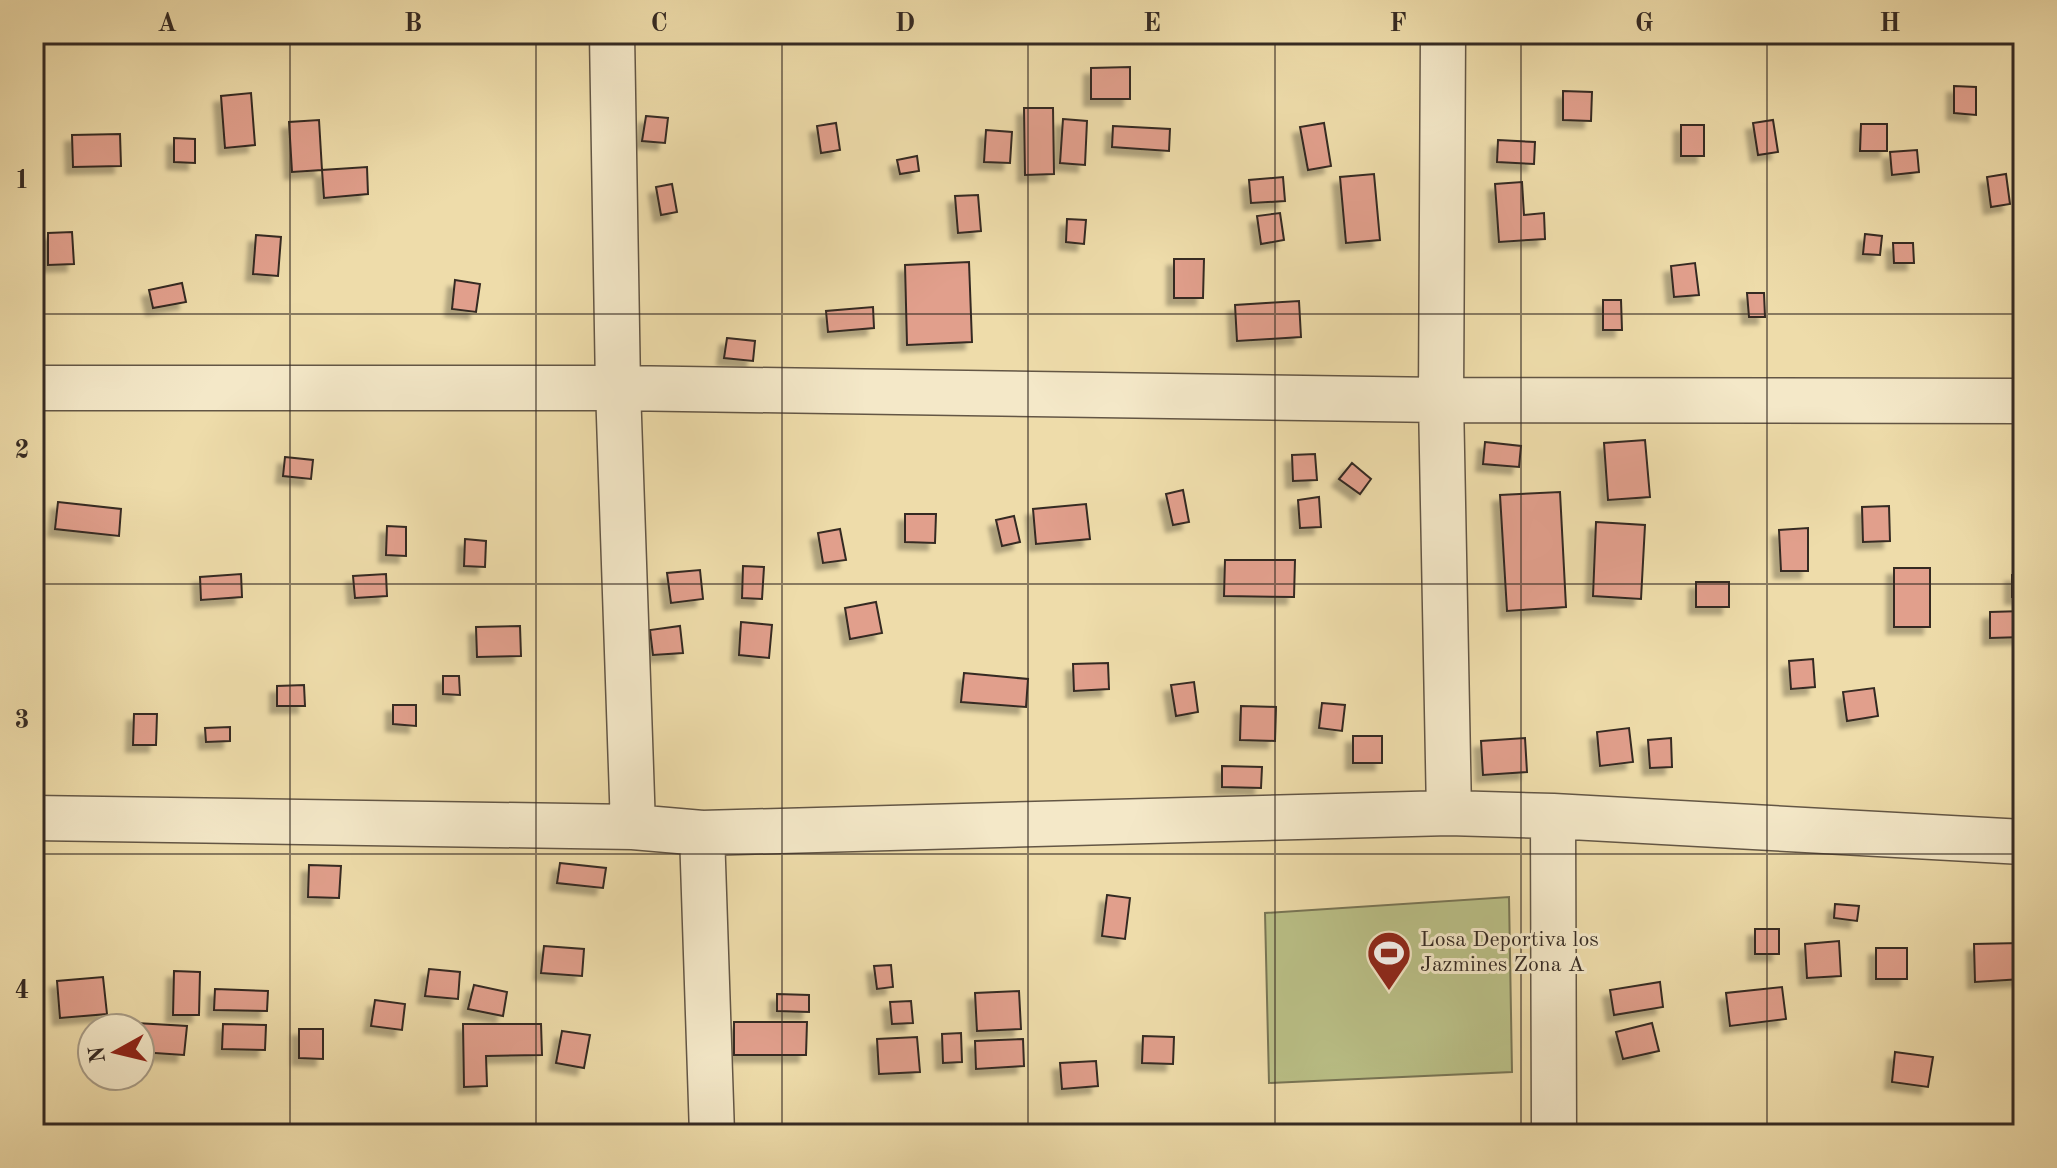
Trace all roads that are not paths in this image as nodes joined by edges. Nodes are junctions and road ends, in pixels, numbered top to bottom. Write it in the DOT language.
graph roads {
  1 [pos="612,34"];
  2 [pos="1443,34"];
  3 [pos="34,388"];
  4 [pos="618,388"];
  5 [pos="1441,400"];
  6 [pos="2023,401"];
  7 [pos="1449,813"];
  8 [pos="1553,816"];
  9 [pos="34,818"];
  10 [pos="633,827"];
  11 [pos="702,833"];
  12 [pos="2023,842"];
  13 [pos="712,1134"];
  14 [pos="1554,1134"];
  1 -- 4 [label="street"];
  2 -- 5 [label="street"];
  3 -- 4 [label="street"];
  4 -- 5 [label="street"];
  4 -- 10 [label="street"];
  5 -- 6 [label="street"];
  5 -- 7 [label="street"];
  7 -- 8 [label="street"];
  7 -- 11 [label="street"];
  8 -- 12 [label="street"];
  8 -- 14 [label="street"];
  9 -- 10 [label="street"];
  10 -- 11 [label="street"];
  11 -- 13 [label="street"];
}
